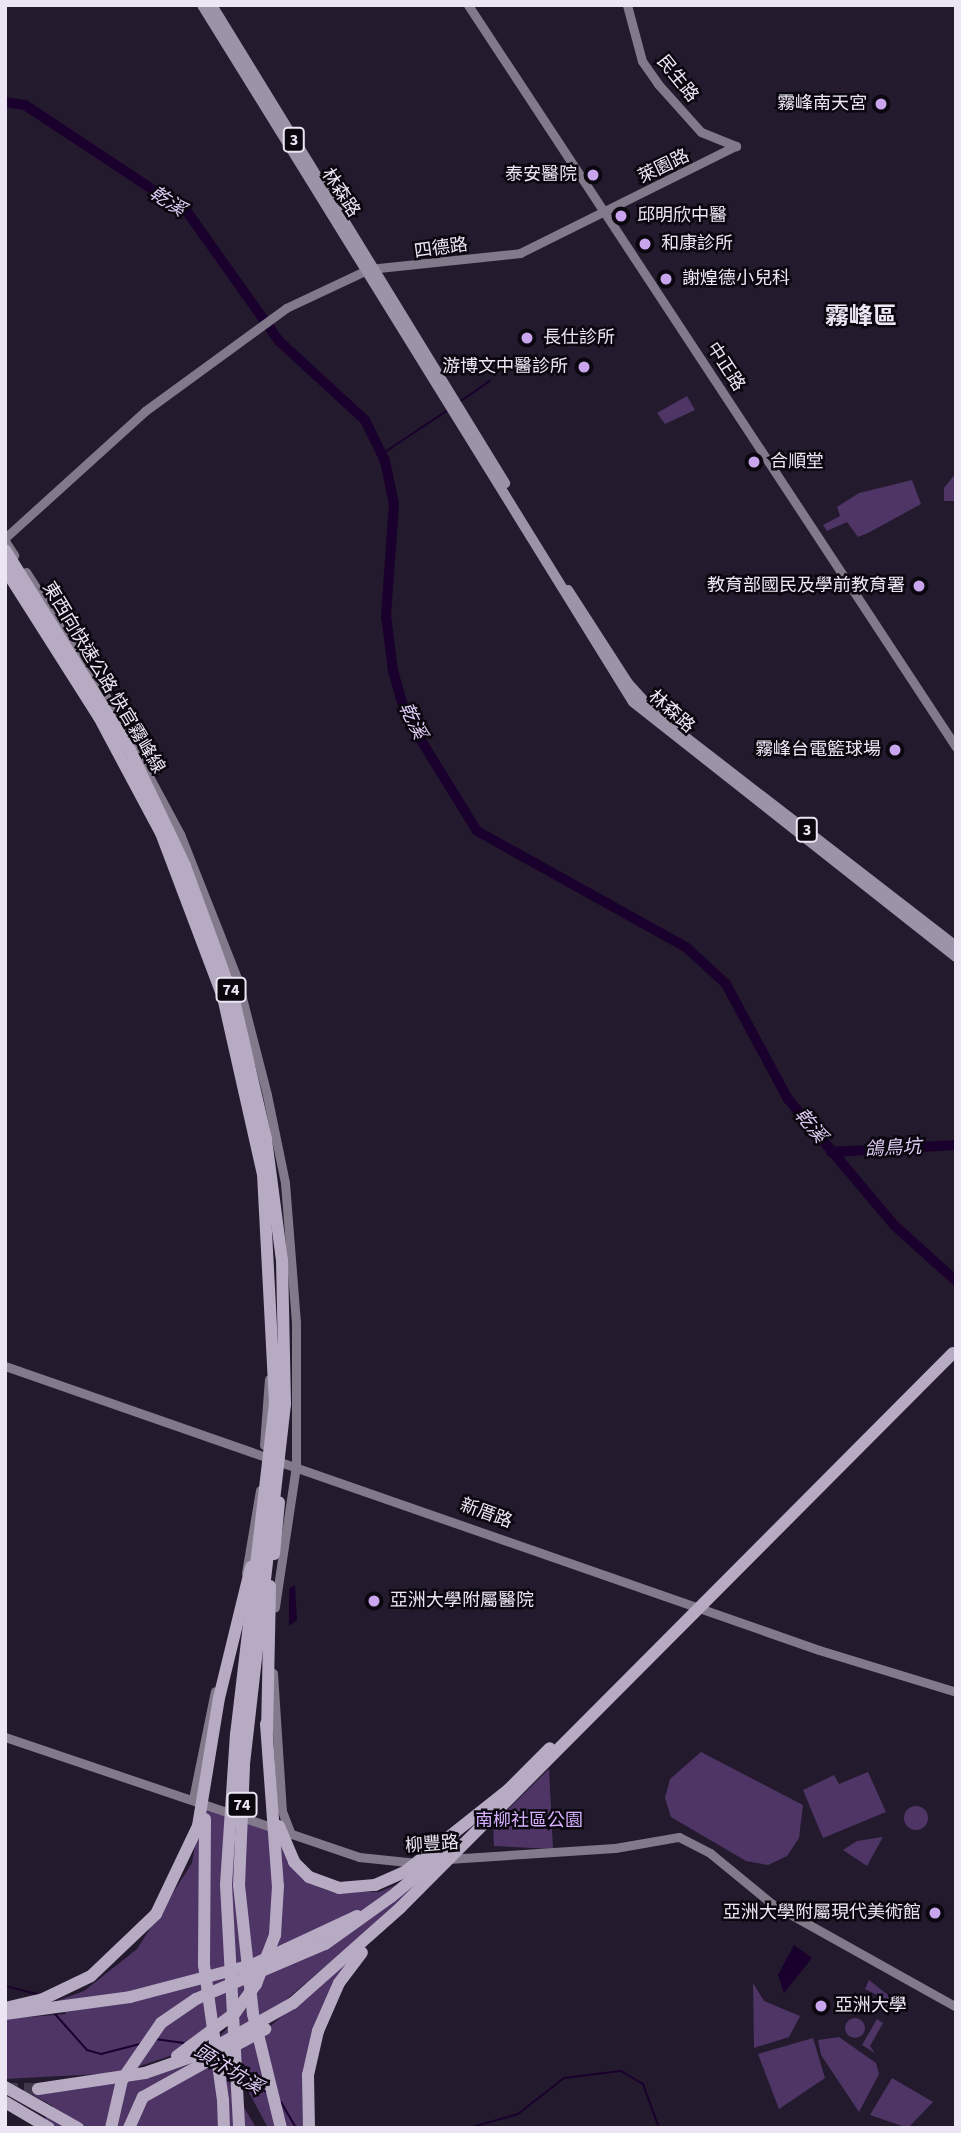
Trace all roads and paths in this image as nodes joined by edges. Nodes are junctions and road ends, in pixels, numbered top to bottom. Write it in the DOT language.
graph roads {
  1 [pos="202,5"];
  2 [pos="212,5"];
  3 [pos="468,5"];
  4 [pos="626,5"];
  5 [pos="736,146"];
  6 [pos="606,214"];
  7 [pos="374,270"];
  8 [pos="458,409"];
  9 [pos="5,540"];
  10 [pos="5,550"];
  11 [pos="5,569"];
  12 [pos="5,579"];
  13 [pos="956,747"];
  14 [pos="956,946"];
  15 [pos="956,957"];
  16 [pos="956,1342"];
  17 [pos="956,1350"];
  18 [pos="5,1366"];
  19 [pos="263,1457"];
  20 [pos="296,1466"];
  21 [pos="274,1481"];
  22 [pos="956,1692"];
  23 [pos="219,1698"];
  24 [pos="266,1724"];
  25 [pos="5,1737"];
  26 [pos="508,1790"];
  27 [pos="193,1799"];
  28 [pos="290,1834"];
  29 [pos="391,1897"];
  30 [pos="401,1907"];
  31 [pos="956,2007"];
  32 [pos="5,2008"];
  33 [pos="5,2014"];
  34 [pos="202,2054"];
  35 [pos="5,2087"];
  36 [pos="38,2089"];
  37 [pos="5,2102"];
  38 [pos="49,2128"];
  39 [pos="78,2128"];
  40 [pos="111,2128"];
  41 [pos="129,2128"];
  42 [pos="224,2128"];
  43 [pos="239,2128"];
  44 [pos="281,2128"];
  45 [pos="309,2128"];
  1 -- 7 [label="main road, 林森路 / 3"];
  2 -- 7 [label="main road, 林森路 / 3"];
  3 -- 6 [label="street, 中正路"];
  4 -- 5 [label="street, 民生路"];
  5 -- 6 [label="street, 萊園路"];
  6 -- 7 [label="street, 四德路"];
  6 -- 13 [label="street, 中正路"];
  7 -- 8 [label="main road, 林森路 / 3"];
  7 -- 9 [label="street, 四德路"];
  8 -- 14 [label="main road, 林森路 / 3"];
  8 -- 15 [label="main road, 林森路 / 3"];
  9 -- 20 [label="street"];
  10 -- 21 [label="highway, 東西向快速公路 快官霧峰線 / 74, bridge"];
  11 -- 21 [label="highway, 東西向快速公路 快官霧峰線 / 74, bridge"];
  12 -- 19 [label="street"];
  16 -- 26 [label="highway"];
  17 -- 30 [label="highway, bridge"];
  18 -- 19 [label="street, 新厝路"];
  19 -- 20 [label="street, 新厝路"];
  19 -- 27 [label="street"];
  20 -- 22 [label="street, 新厝路"];
  20 -- 28 [label="street"];
  21 -- 23 [label="highway, bridge"];
  21 -- 24 [label="highway, bridge"];
  21 -- 43 [label="highway, 74, bridge"];
  21 -- 44 [label="highway, 74, bridge"];
  23 -- 32 [label="highway, bridge"];
  23 -- 42 [label="highway, bridge"];
  24 -- 26 [label="highway, bridge"];
  24 -- 34 [label="highway, bridge"];
  25 -- 27 [label="street, 柳豐路"];
  26 -- 29 [label="highway, bridge"];
  27 -- 28 [label="street, 柳豐路"];
  28 -- 31 [label="street, 柳豐路"];
  29 -- 33 [label="highway, bridge"];
  29 -- 40 [label="highway, bridge"];
  30 -- 34 [label="highway"];
  30 -- 45 [label="highway"];
  34 -- 36 [label="highway"];
  34 -- 41 [label="highway"];
  35 -- 39 [label="highway"];
  37 -- 38 [label="highway"];
}
